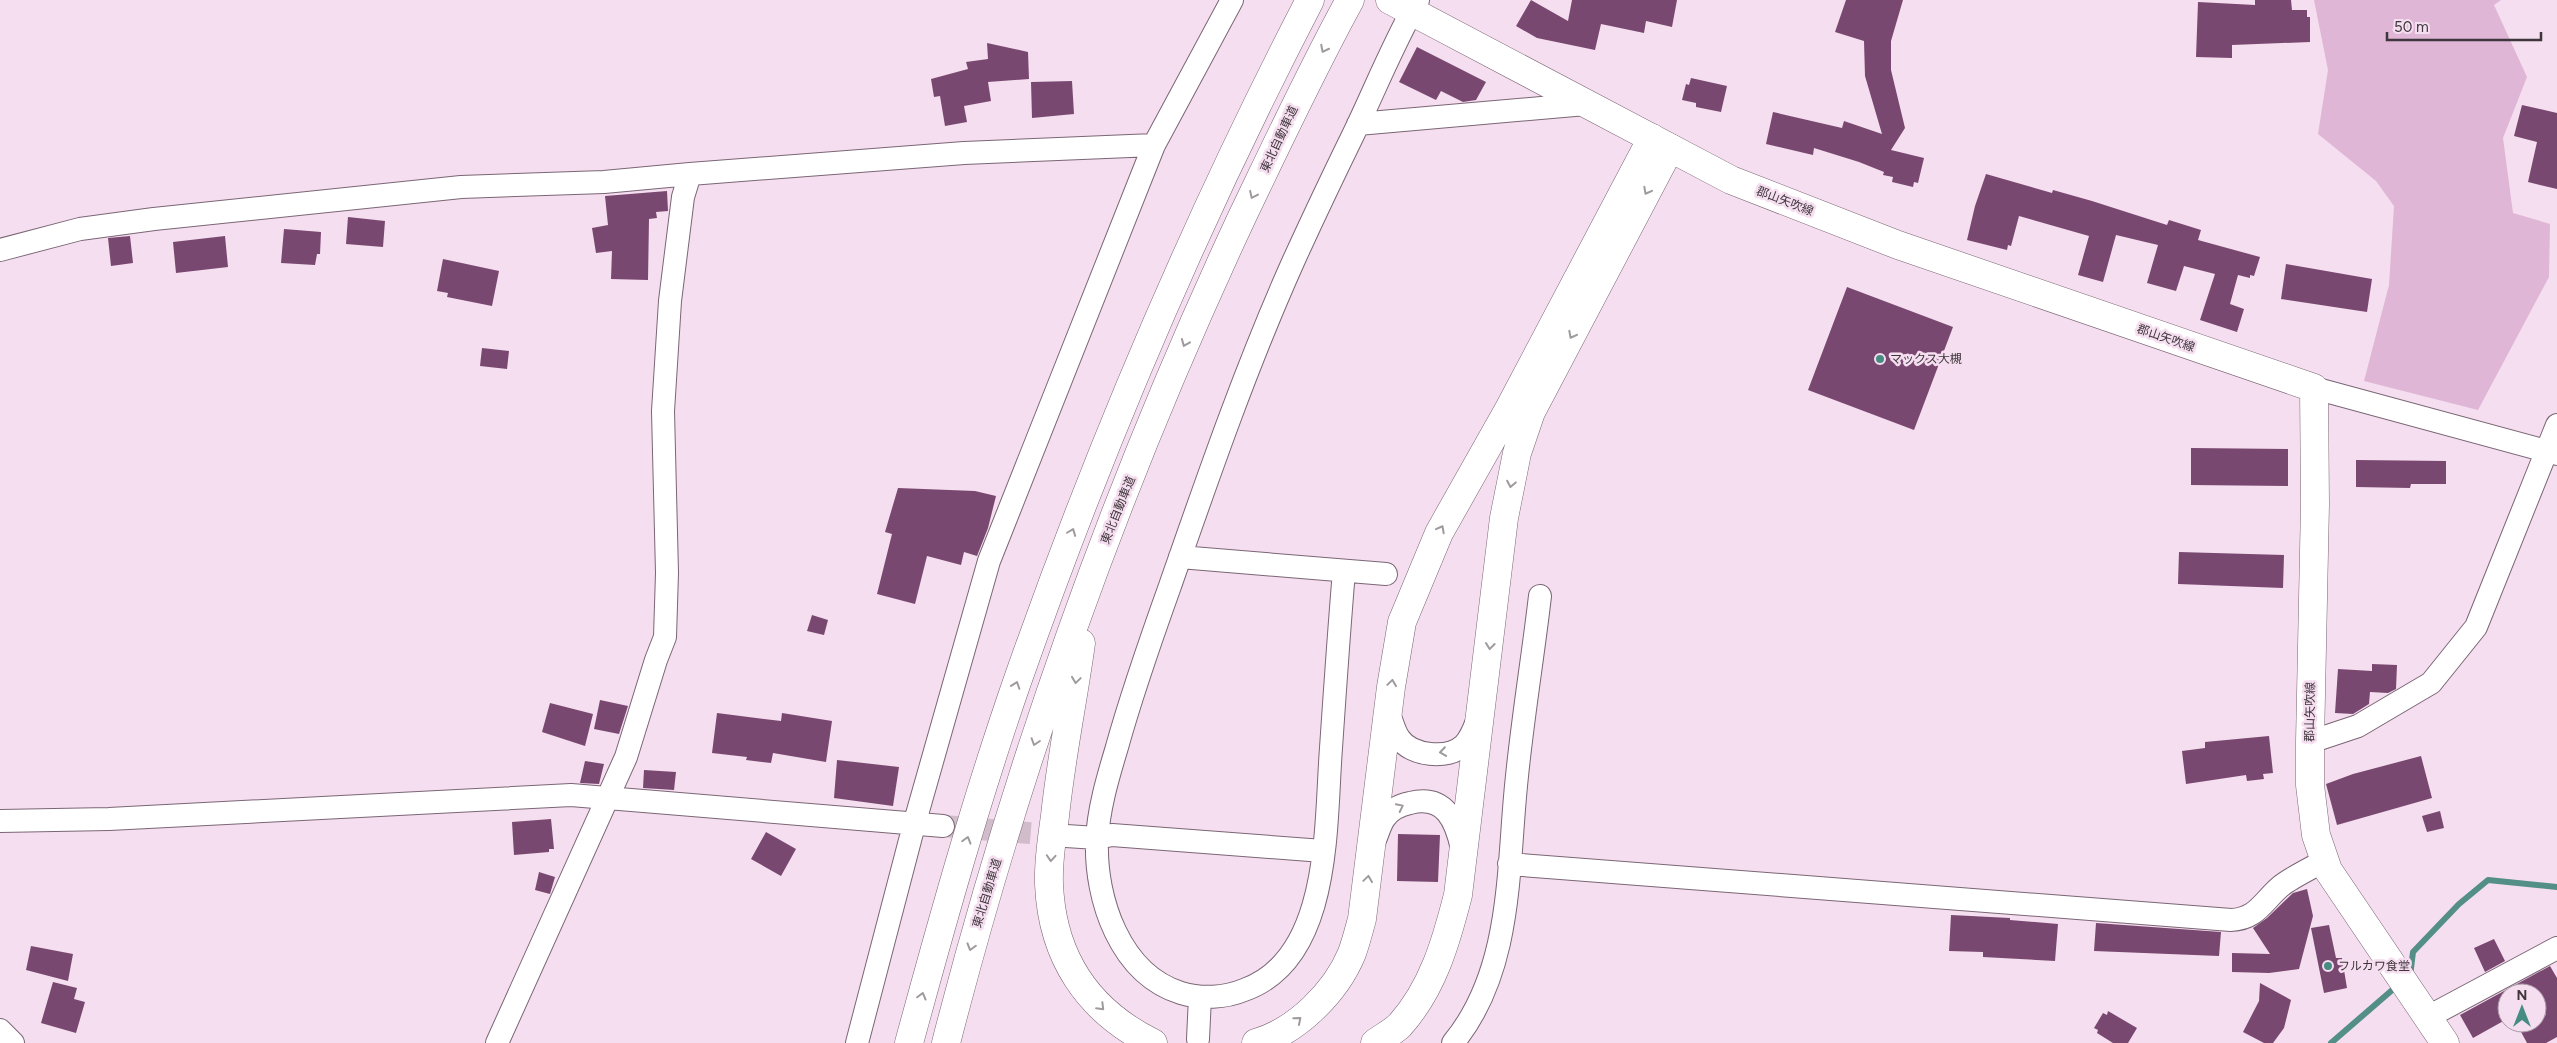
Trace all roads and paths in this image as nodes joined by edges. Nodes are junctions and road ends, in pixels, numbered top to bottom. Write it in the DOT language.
graph roads {
  1 [pos="1232,0"];
  2 [pos="1310,0"];
  3 [pos="1348,3"];
  4 [pos="1406,4"];
  5 [pos="1586,104"];
  6 [pos="1358,124"];
  7 [pos="1661,143"];
  8 [pos="1154,144"];
  9 [pos="690,174"];
  10 [pos="0,250"];
  11 [pos="2314,388"];
  12 [pos="2557,425"];
  13 [pos="2553,452"];
  14 [pos="1180,557"];
  15 [pos="1344,571"];
  16 [pos="1386,574"];
  17 [pos="1090,580"];
  18 [pos="1540,596"];
  19 [pos="1482,706"];
  20 [pos="1388,712"];
  21 [pos="2310,742"];
  22 [pos="606,798"];
  23 [pos="0,821"];
  24 [pos="914,825"];
  25 [pos="943,826"];
  26 [pos="1066,836"];
  27 [pos="1097,838"];
  28 [pos="1372,845"];
  29 [pos="1323,851"];
  30 [pos="1463,857"];
  31 [pos="2325,860"];
  32 [pos="1509,864"];
  33 [pos="2557,948"];
  34 [pos="1200,997"];
  35 [pos="2428,1017"];
  36 [pos="0,1030"];
  37 [pos="1198,1039"];
  38 [pos="13,1043"];
  39 [pos="497,1043"];
  40 [pos="857,1043"];
  41 [pos="909,1043"];
  42 [pos="946,1043"];
  43 [pos="1153,1043"];
  44 [pos="1256,1043"];
  45 [pos="1375,1043"];
  46 [pos="1453,1043"];
  47 [pos="2445,1043"];
  1 -- 8 [label="street"];
  41 -- 2 [label="main road, one-way"];
  3 -- 17 [label="main road, 東北自動車道, one-way"];
  4 -- 5 [label="main road, 郡山矢吹線"];
  4 -- 6 [label="street"];
  5 -- 6 [label="street"];
  5 -- 7 [label="main road, 郡山矢吹線"];
  6 -- 14 [label="street"];
  7 -- 11 [label="main road, 郡山矢吹線"];
  7 -- 19 [label="main road, one-way"];
  20 -- 7 [label="main road, one-way"];
  8 -- 9 [label="street"];
  8 -- 24 [label="street"];
  9 -- 10 [label="street"];
  9 -- 22 [label="street"];
  11 -- 13 [label="street"];
  11 -- 21 [label="main road, 郡山矢吹線"];
  12 -- 13 [label="street"];
  13 -- 21 [label="street"];
  14 -- 15 [label="street"];
  14 -- 27 [label="street"];
  15 -- 16 [label="street"];
  15 -- 29 [label="street"];
  17 -- 42 [label="main road, 東北自動車道, one-way"];
  17 -- 43 [label="main road, one-way"];
  18 -- 32 [label="street"];
  19 -- 20 [label="street, one-way"];
  19 -- 30 [label="main road"];
  20 -- 28 [label="main road"];
  21 -- 31 [label="main road, 郡山矢吹線"];
  22 -- 23 [label="street"];
  22 -- 24 [label="street"];
  22 -- 39 [label="street"];
  24 -- 25 [label="street"];
  24 -- 40 [label="street"];
  26 -- 27 [label="street"];
  27 -- 29 [label="street"];
  27 -- 34 [label="street"];
  28 -- 30 [label="street, one-way"];
  44 -- 28 [label="main road, one-way"];
  29 -- 34 [label="street"];
  30 -- 45 [label="main road"];
  31 -- 32 [label="street"];
  31 -- 35 [label="main road, 郡山矢吹線"];
  32 -- 46 [label="street"];
  33 -- 35 [label="street"];
  34 -- 37 [label="street"];
  35 -- 47 [label="main road, 郡山矢吹線"];
  36 -- 38 [label="street"];
}
